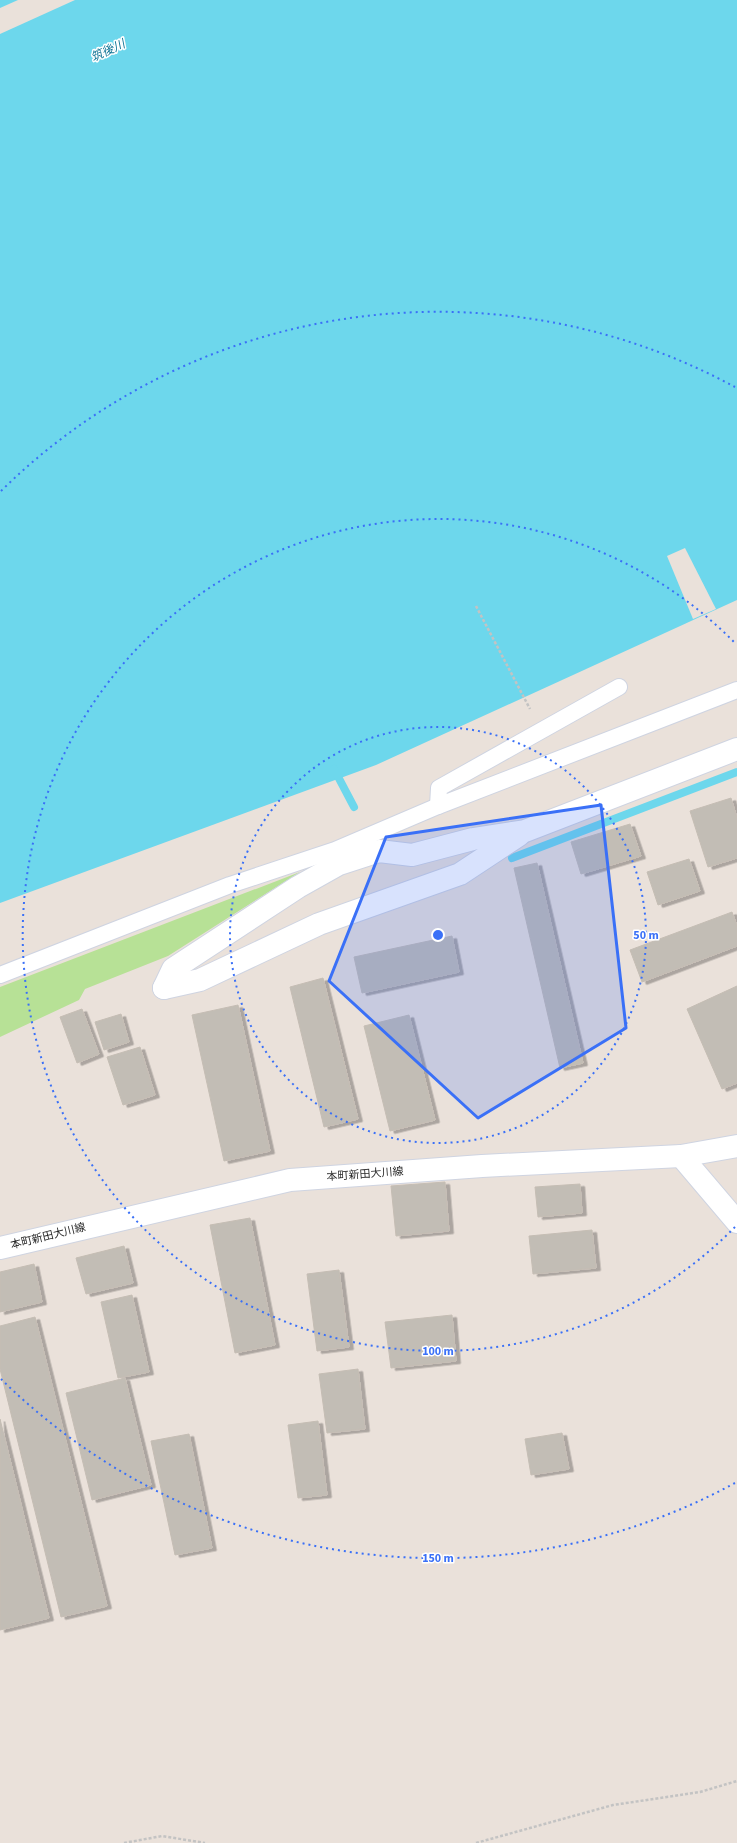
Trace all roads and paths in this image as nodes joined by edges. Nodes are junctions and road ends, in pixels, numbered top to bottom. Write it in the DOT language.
graph roads {
  1 [pos="476,606"];
  2 [pos="619,687"];
  3 [pos="737,690"];
  4 [pos="530,710"];
  5 [pos="737,749"];
  6 [pos="438,806"];
  7 [pos="525,831"];
  8 [pos="337,857"];
  9 [pos="0,975"];
  10 [pos="737,1146"];
  11 [pos="681,1156"];
  12 [pos="737,1222"];
  13 [pos="0,1248"];
  14 [pos="737,1781"];
  15 [pos="124,1843"];
  16 [pos="205,1843"];
  17 [pos="476,1843"];
  1 -- 4 [label="path"];
  2 -- 6 [label="lane"];
  3 -- 6 [label="lane"];
  5 -- 7 [label="street"];
  6 -- 8 [label="lane"];
  7 -- 8 [label="street"];
  7 -- 8 [label="street"];
  8 -- 9 [label="lane"];
  10 -- 11 [label="street, 本町新田大川線"];
  11 -- 12 [label="street"];
  11 -- 13 [label="street, 本町新田大川線"];
  14 -- 17 [label="path"];
  15 -- 16 [label="path"];
}
